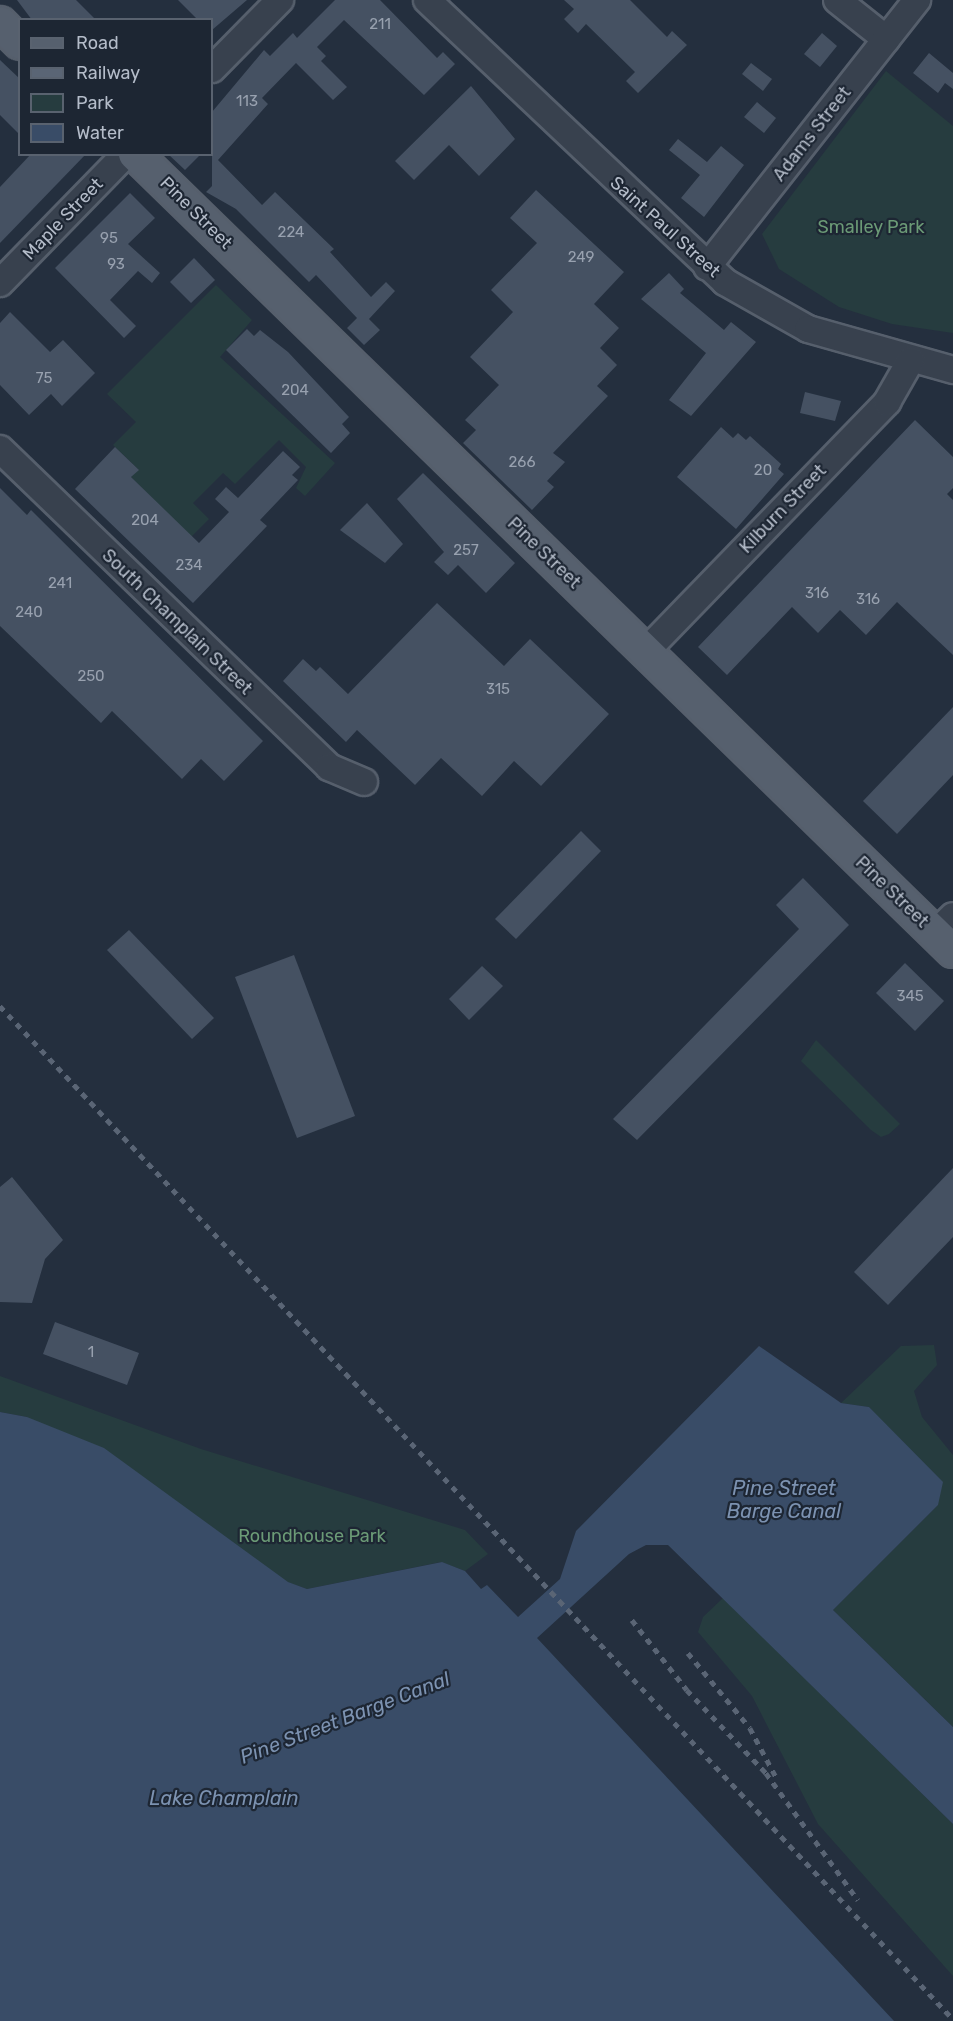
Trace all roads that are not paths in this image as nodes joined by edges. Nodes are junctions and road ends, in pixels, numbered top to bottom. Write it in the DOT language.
graph roads {
  1 [pos="280,0"];
  2 [pos="427,0"];
  3 [pos="837,0"];
  4 [pos="917,0"];
  5 [pos="0,24"];
  6 [pos="886,39"];
  7 [pos="18,41"];
  8 [pos="213,68"];
  9 [pos="124,156"];
  10 [pos="137,156"];
  11 [pos="707,267"];
  12 [pos="0,283"];
  13 [pos="911,360"];
  14 [pos="953,370"];
  15 [pos="0,448"];
  16 [pos="646,651"];
  17 [pos="364,782"];
  18 [pos="947,933"];
  1 -- 8 [label="street"];
  2 -- 11 [label="street, Saint Paul Street"];
  3 -- 6 [label="street"];
  4 -- 6 [label="street, Adams Street"];
  5 -- 7 [label="main road"];
  6 -- 11 [label="street, Adams Street"];
  9 -- 12 [label="street, Maple Street"];
  10 -- 16 [label="main road, Pine Street"];
  11 -- 13 [label="street, Saint Paul Street"];
  13 -- 14 [label="street, Saint Paul Street"];
  13 -- 16 [label="street, Kilburn Street"];
  15 -- 17 [label="street, South Champlain Street"];
  16 -- 18 [label="main road, Pine Street"];
}
